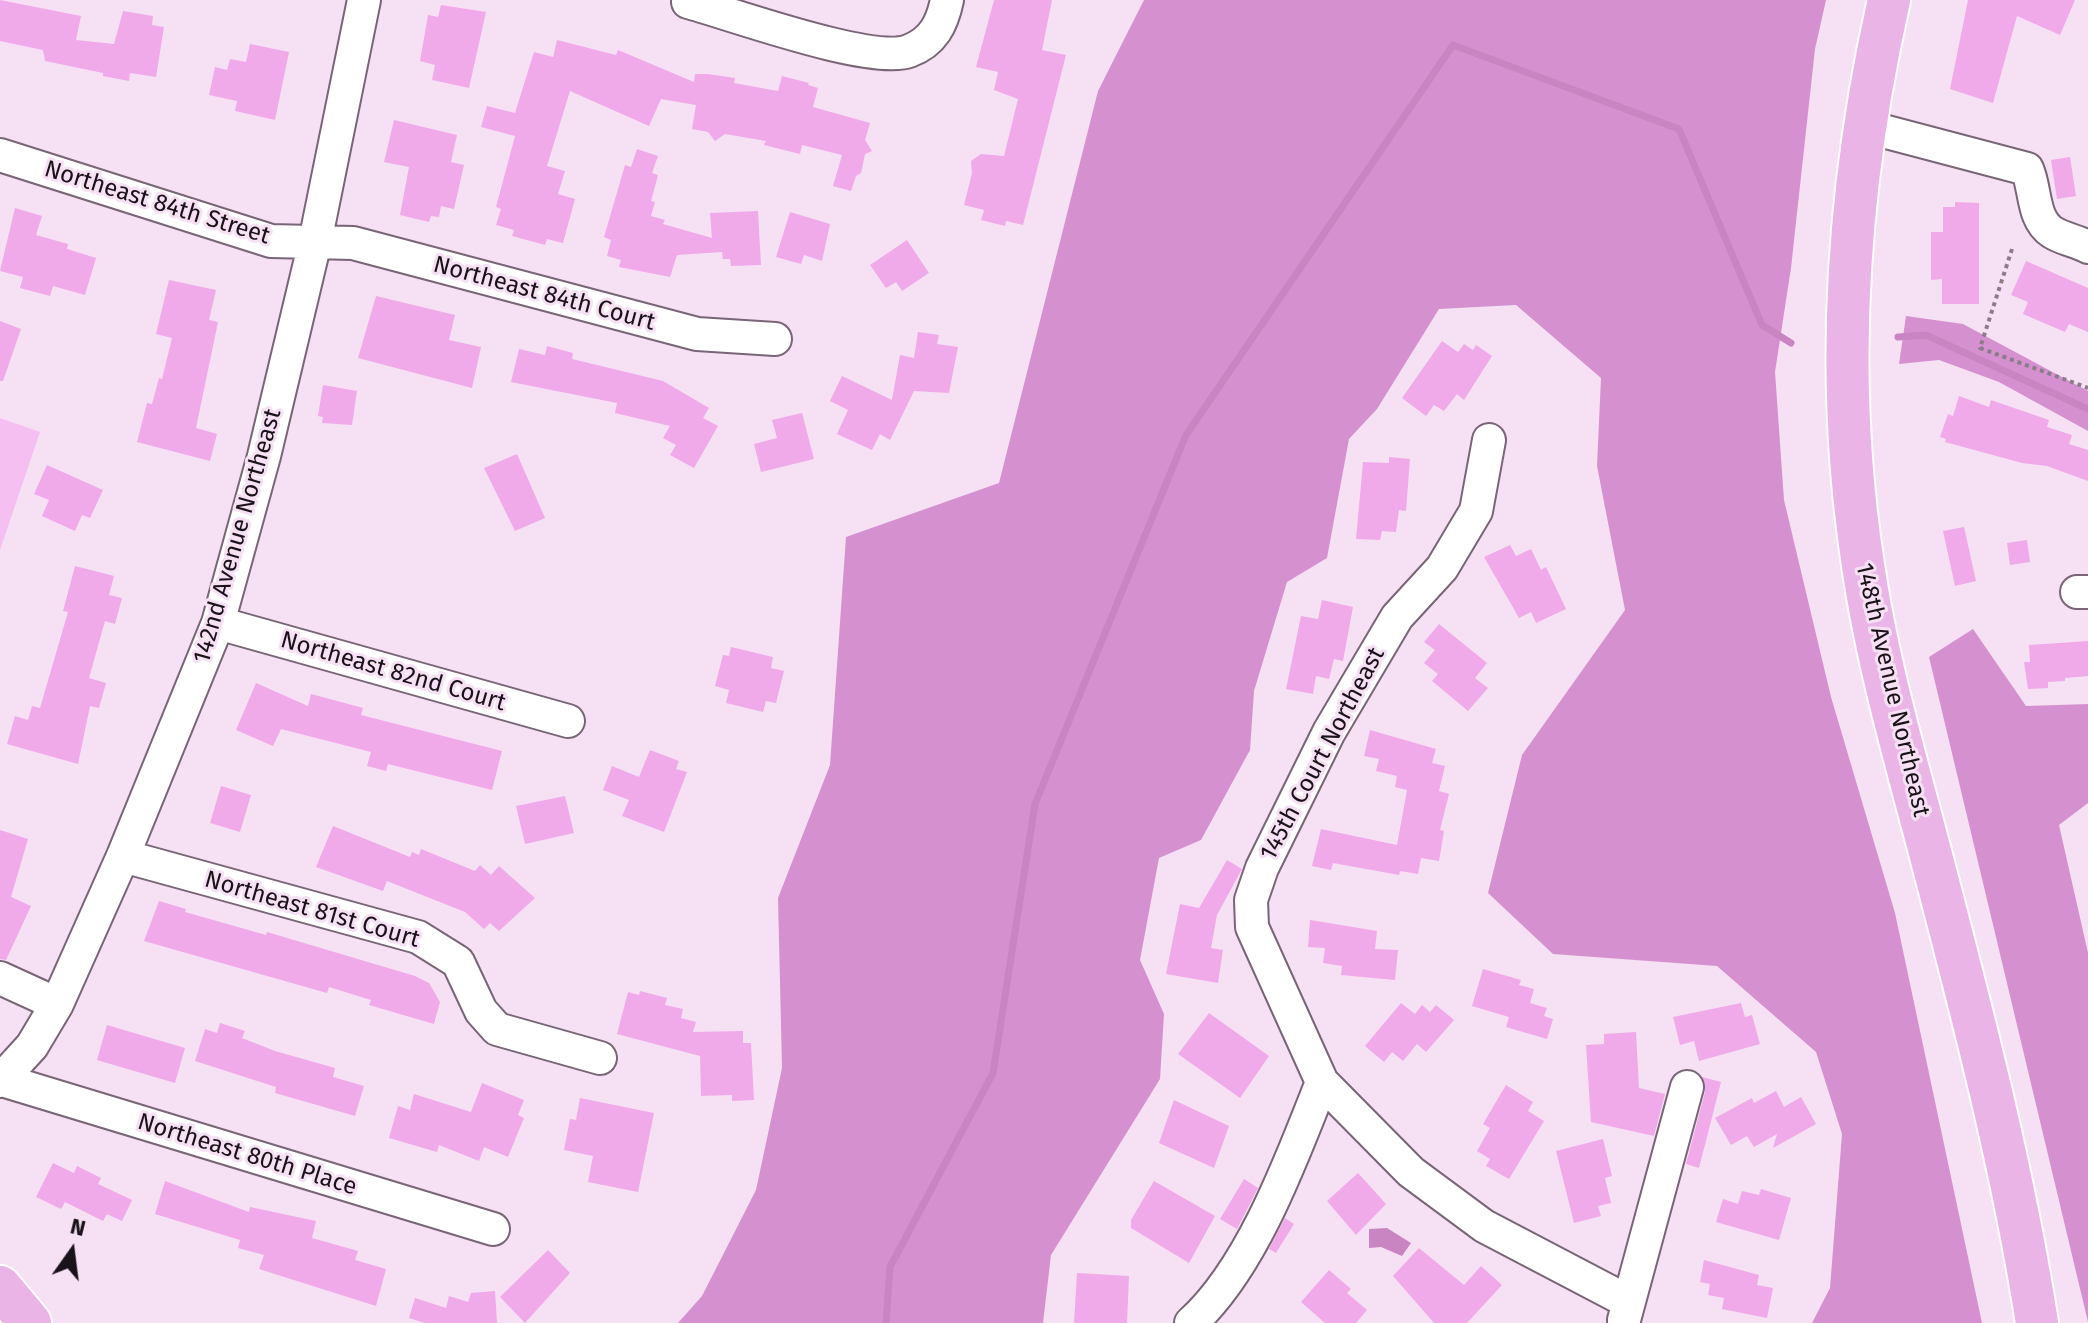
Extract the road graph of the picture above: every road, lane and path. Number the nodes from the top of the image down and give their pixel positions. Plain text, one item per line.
1 (364, 0) edge
2 (947, 0) edge
3 (1889, 0) edge
4 (688, 2) edge
5 (1864, 126) junction
6 (0, 155) edge
7 (315, 242) junction
8 (2088, 247) edge
9 (2012, 249) dead end
10 (775, 339) dead end
11 (2088, 388) edge
12 (1489, 440) dead end
13 (218, 623) junction
14 (568, 721) dead end
15 (123, 856) junction
16 (0, 978) edge
17 (57, 1004) junction
18 (600, 1058) dead end
19 (1, 1081) edge
20 (1322, 1082) junction
21 (1687, 1087) dead end
22 (493, 1229) dead end
23 (0, 1287) edge
24 (1626, 1313) edge
25 (30, 1323) edge
26 (1191, 1323) edge
27 (2037, 1323) edge

1 - 7 street, 142nd Avenue Northeast
2 - 4 street
3 - 5 main road, 148th Avenue Northeast
5 - 8 street
5 - 27 main road, 148th Avenue Northeast
6 - 7 street, Northeast 84th Street
7 - 10 street, Northeast 84th Court
7 - 13 street, 142nd Avenue Northeast
9 - 11 path
12 - 20 street, 145th Court Northeast
13 - 14 street, Northeast 82nd Court
13 - 15 street, 142nd Avenue Northeast
15 - 17 street, 142nd Avenue Northeast
15 - 18 street, Northeast 81st Court
16 - 17 street
17 - 19 street, 142nd Avenue Northeast
19 - 22 street, Northeast 80th Place
20 - 24 street
20 - 26 street
21 - 24 street
23 - 25 main road

